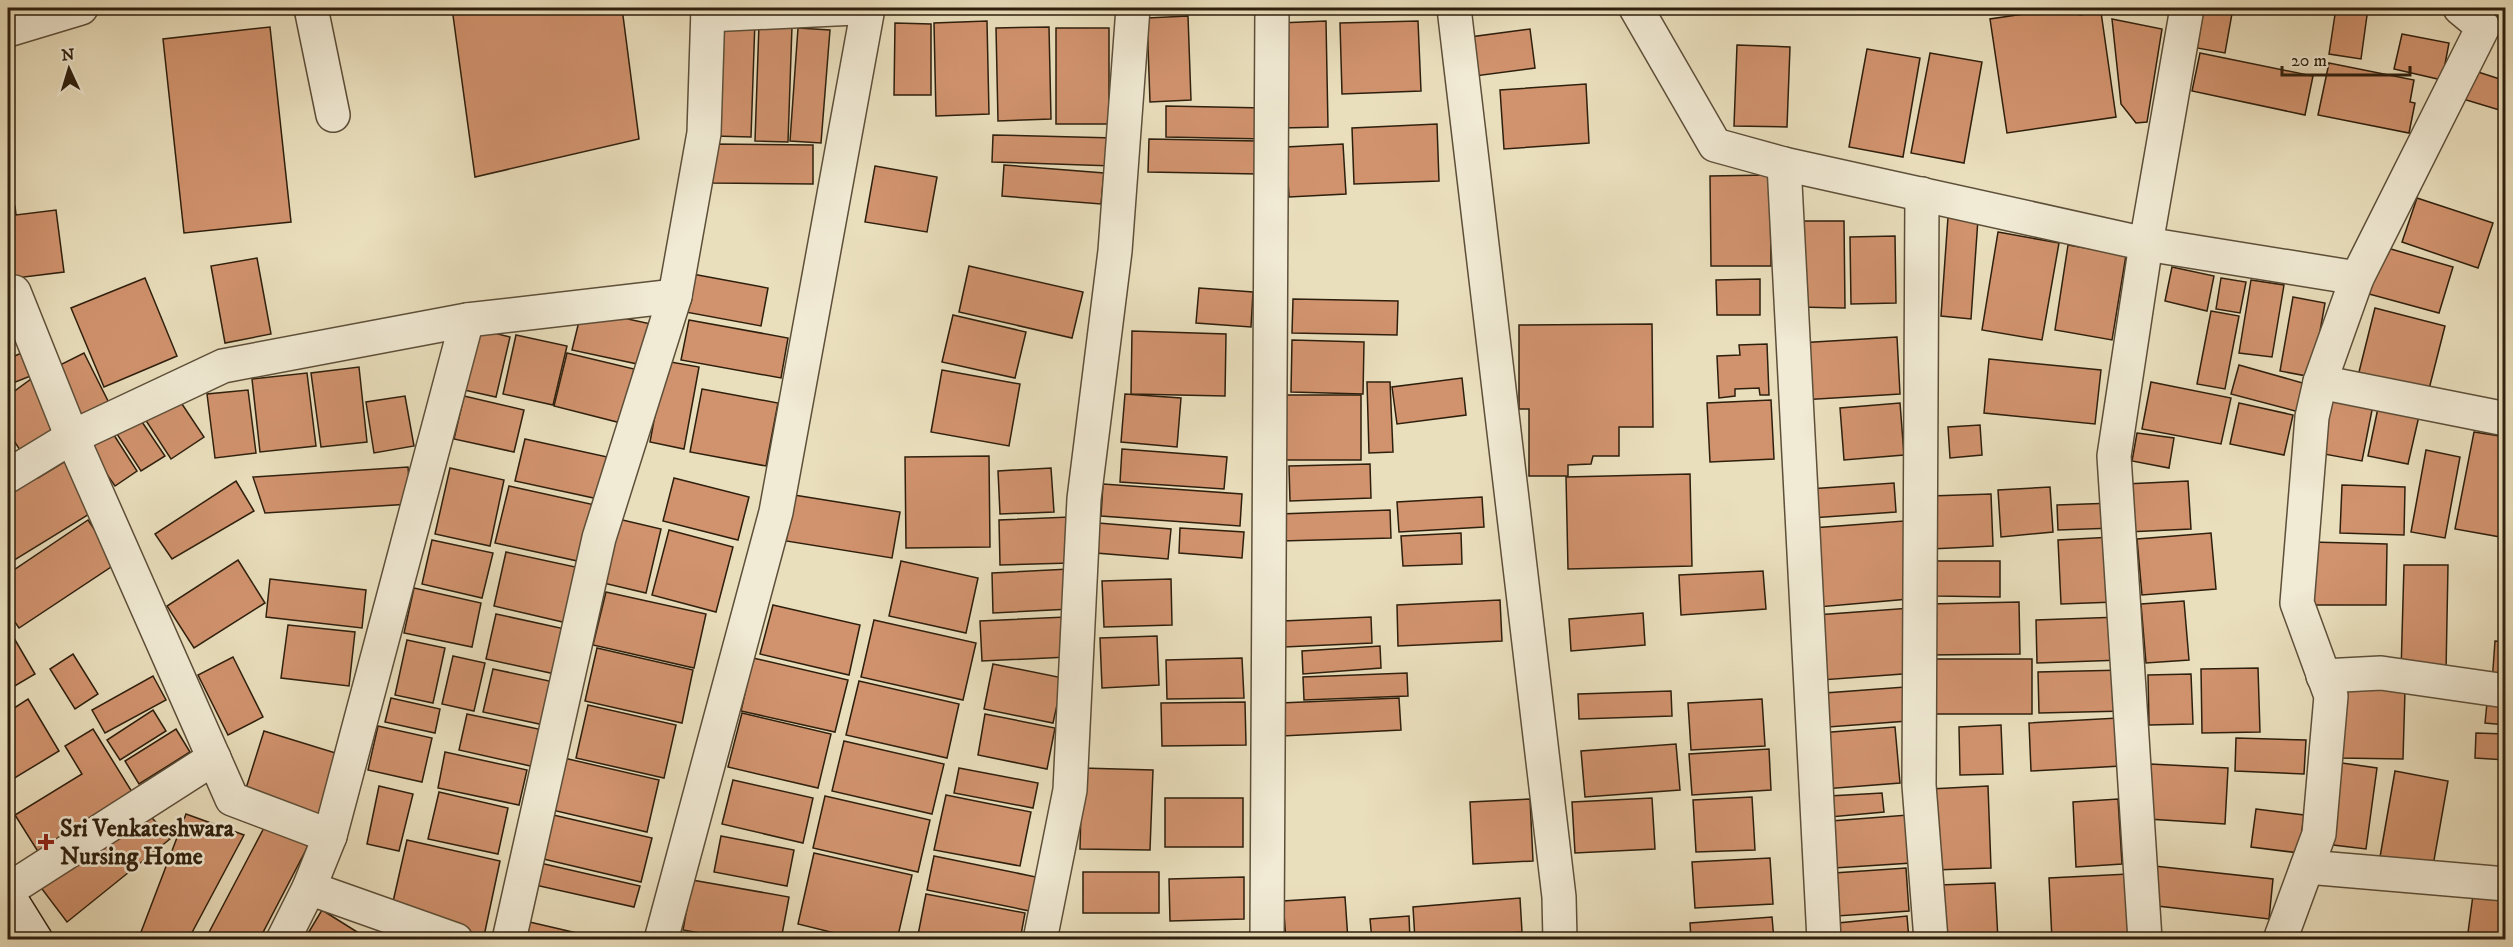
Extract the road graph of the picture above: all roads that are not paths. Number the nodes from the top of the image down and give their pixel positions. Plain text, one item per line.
1 (81, 8) edge
2 (311, 8) edge
3 (856, 8) edge
4 (868, 8) edge
5 (1133, 8) edge
6 (1272, 8) edge
7 (1455, 8) edge
8 (1636, 8) edge
9 (2187, 8) edge
10 (2460, 8) edge
11 (708, 11) edge
12 (8, 30) edge
13 (333, 115) dead end
14 (1784, 164) junction
15 (1922, 194) junction
16 (2146, 244) junction
17 (2357, 278) junction
18 (14, 292) dead end
19 (675, 296) junction
20 (467, 320) junction
21 (2320, 382) junction
22 (2505, 419) edge
23 (72, 437) junction
24 (8, 476) edge
25 (2323, 676) junction
26 (2505, 691) edge
27 (214, 758) junction
28 (330, 836) junction
29 (2307, 867) junction
30 (2505, 884) edge
31 (309, 888) junction
32 (8, 890) edge
33 (8, 895) edge
34 (36, 939) edge
35 (283, 939) edge
36 (456, 939) edge
37 (509, 939) edge
38 (661, 939) edge
39 (1041, 939) edge
40 (1267, 939) edge
41 (1560, 939) edge
42 (1824, 939) edge
43 (1930, 939) edge
44 (2145, 939) edge
45 (2280, 939) edge

1 - 12 street
2 - 13 street
3 - 11 street
4 - 38 street
5 - 39 street
6 - 40 street
7 - 41 street
8 - 14 street
9 - 16 street
10 - 17 street
11 - 19 street
14 - 15 street
14 - 42 street
15 - 16 street
15 - 43 street
16 - 17 street
16 - 44 street
17 - 21 street
18 - 23 street
19 - 20 street
19 - 37 street
20 - 23 street
20 - 28 street
21 - 22 street
21 - 25 street
23 - 24 street
23 - 27 street
25 - 26 street
25 - 29 street
27 - 28 street
27 - 32 street
28 - 31 street
29 - 30 street
29 - 45 street
31 - 35 street
31 - 36 street
33 - 34 street

